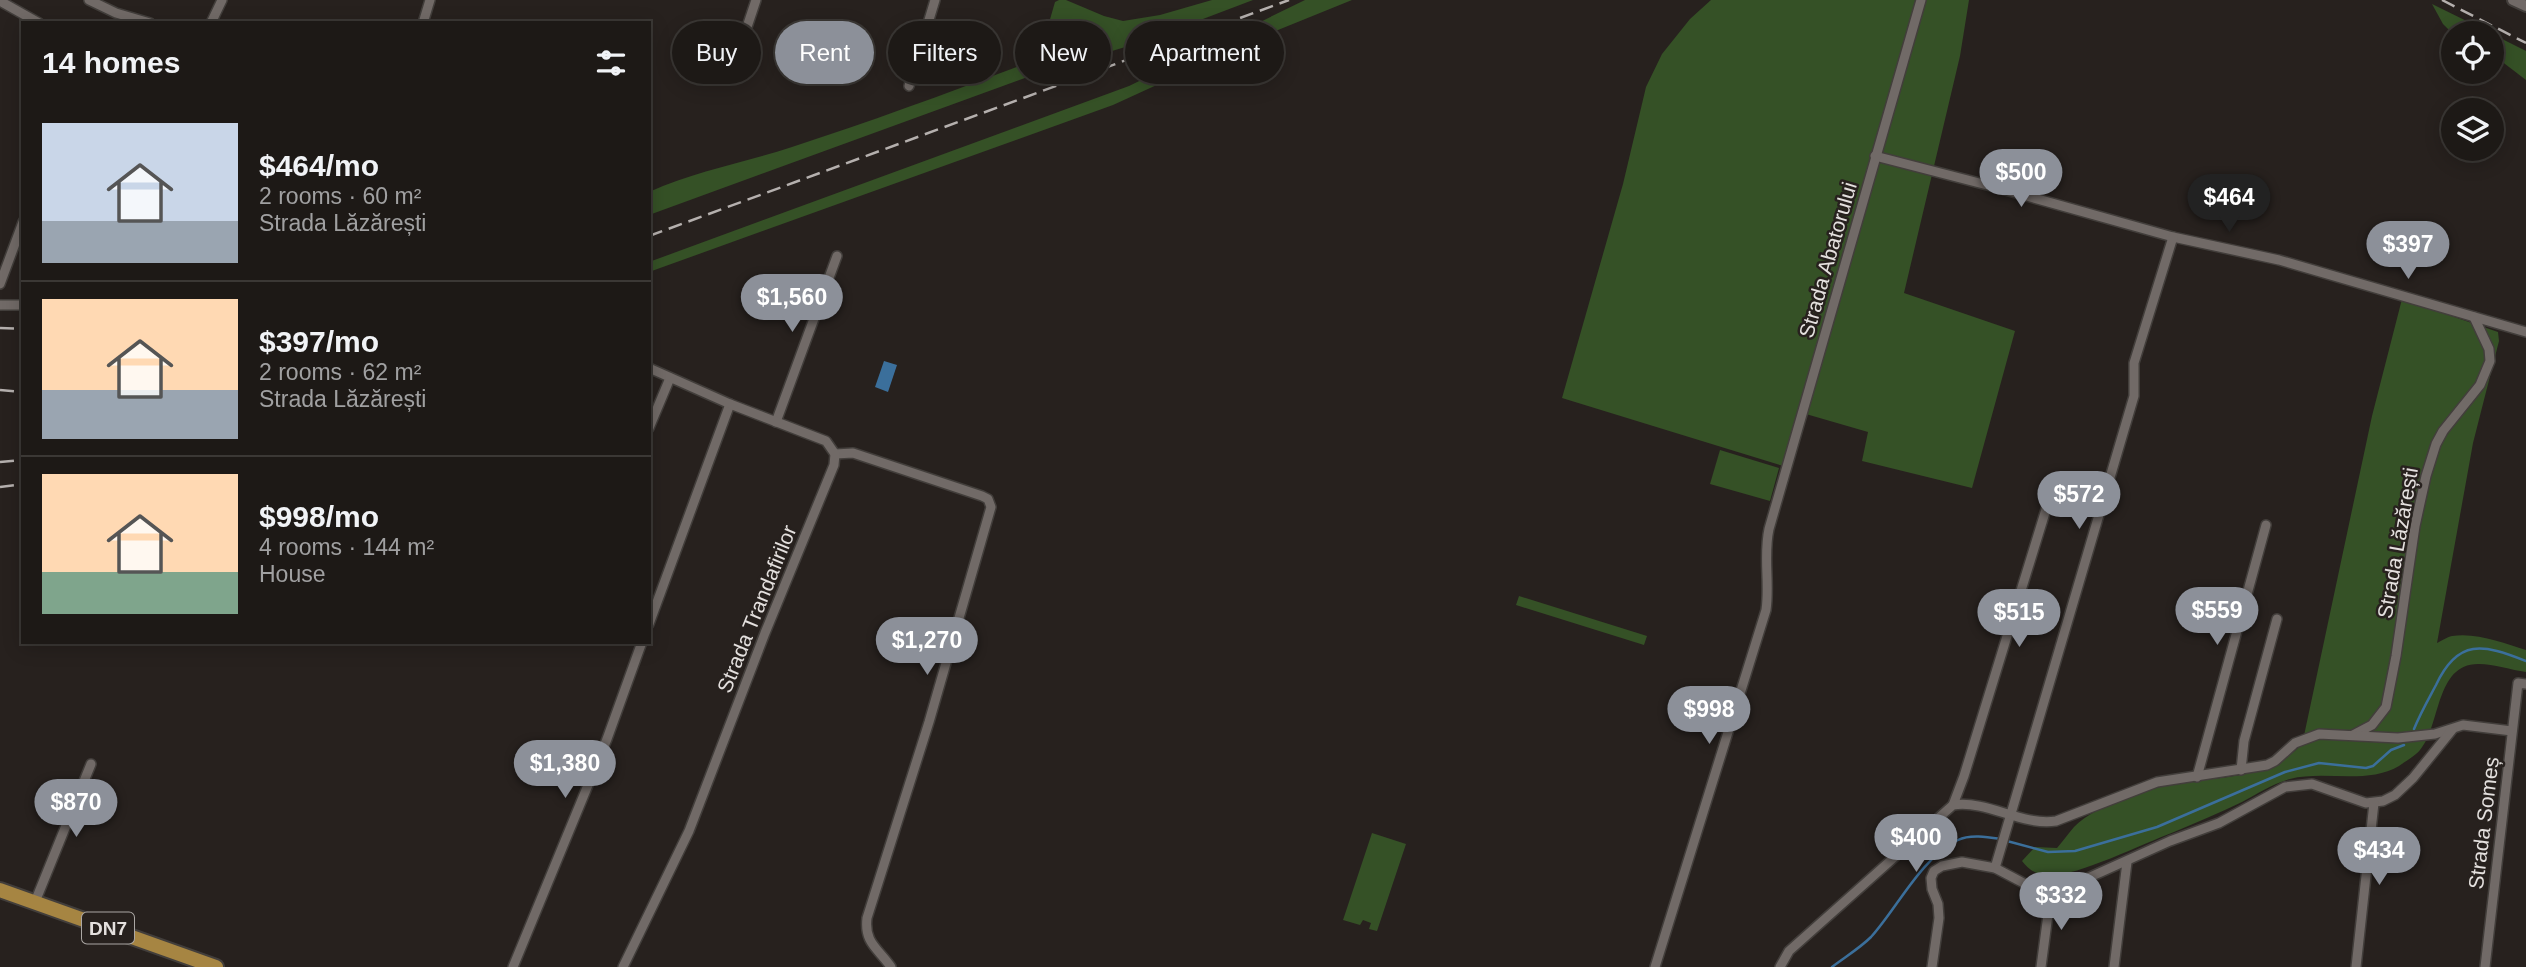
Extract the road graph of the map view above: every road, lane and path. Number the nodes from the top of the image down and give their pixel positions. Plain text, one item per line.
1 (89, 0) edge
2 (222, 0) edge
3 (430, 0) edge
4 (756, 0) edge
5 (935, 0) edge
6 (1921, 0) edge
7 (2513, 0) edge
8 (0, 1) edge
9 (2526, 6) edge
10 (116, 13) junction
11 (35, 21) edge
12 (112, 21) edge
13 (143, 21) edge
14 (212, 21) edge
15 (424, 21) edge
16 (749, 21) edge
17 (909, 86) dead end
18 (1875, 156) junction
19 (21, 227) edge
20 (2173, 237) junction
21 (837, 256) dead end
22 (0, 284) edge
23 (0, 305) edge
24 (21, 305) edge
25 (2474, 317) junction
26 (2526, 332) edge
27 (651, 369) edge
28 (670, 377) junction
29 (730, 404) junction
30 (776, 422) junction
31 (651, 423) edge
32 (835, 454) junction
33 (2056, 481) dead end
34 (2266, 525) dead end
35 (651, 619) edge
36 (2277, 619) dead end
37 (641, 644) edge
38 (2522, 683) edge
39 (2454, 728) junction
40 (2512, 731) junction
41 (2352, 736) junction
42 (91, 764) dead end
43 (2241, 769) junction
44 (2197, 777) junction
45 (2374, 803) junction
46 (1952, 806) junction
47 (2009, 815) junction
48 (2127, 862) junction
49 (1995, 868) junction
50 (0, 890) edge
51 (2051, 892) junction
52 (35, 902) junction
53 (216, 967) edge
54 (513, 967) edge
55 (623, 967) edge
56 (891, 967) edge
57 (1655, 967) edge
58 (1780, 967) edge
59 (1932, 967) edge
60 (2041, 967) edge
61 (2114, 967) edge
62 (2356, 967) edge
63 (2485, 967) edge

1 - 10 street
2 - 14 street
3 - 15 street
4 - 16 street
5 - 17 street
6 - 18 street, Strada Abatorului
7 - 9 street
8 - 11 street
10 - 12 street
10 - 13 street
18 - 20 street
18 - 57 street, Strada Abatorului
19 - 22 street
20 - 25 street
20 - 47 street
21 - 30 street
23 - 24 street
25 - 26 street
25 - 41 street, Strada Lăzărești
27 - 28 street
28 - 29 street
28 - 31 street
29 - 30 street
29 - 35 street
30 - 32 street
32 - 55 street, Strada Trandafirilor
32 - 56 street
33 - 46 street
34 - 44 street
36 - 43 street
37 - 54 street
38 - 40 street, Strada Someș
39 - 40 street
39 - 41 street
39 - 45 street
40 - 63 street, Strada Someș
41 - 43 street
42 - 52 street
43 - 44 street
44 - 47 street
45 - 48 street
45 - 62 street
46 - 47 street
46 - 58 street
47 - 49 street
48 - 51 street
48 - 61 street
49 - 51 street
49 - 59 street
50 - 52 highway, DN7
51 - 60 street
52 - 53 highway, DN7

